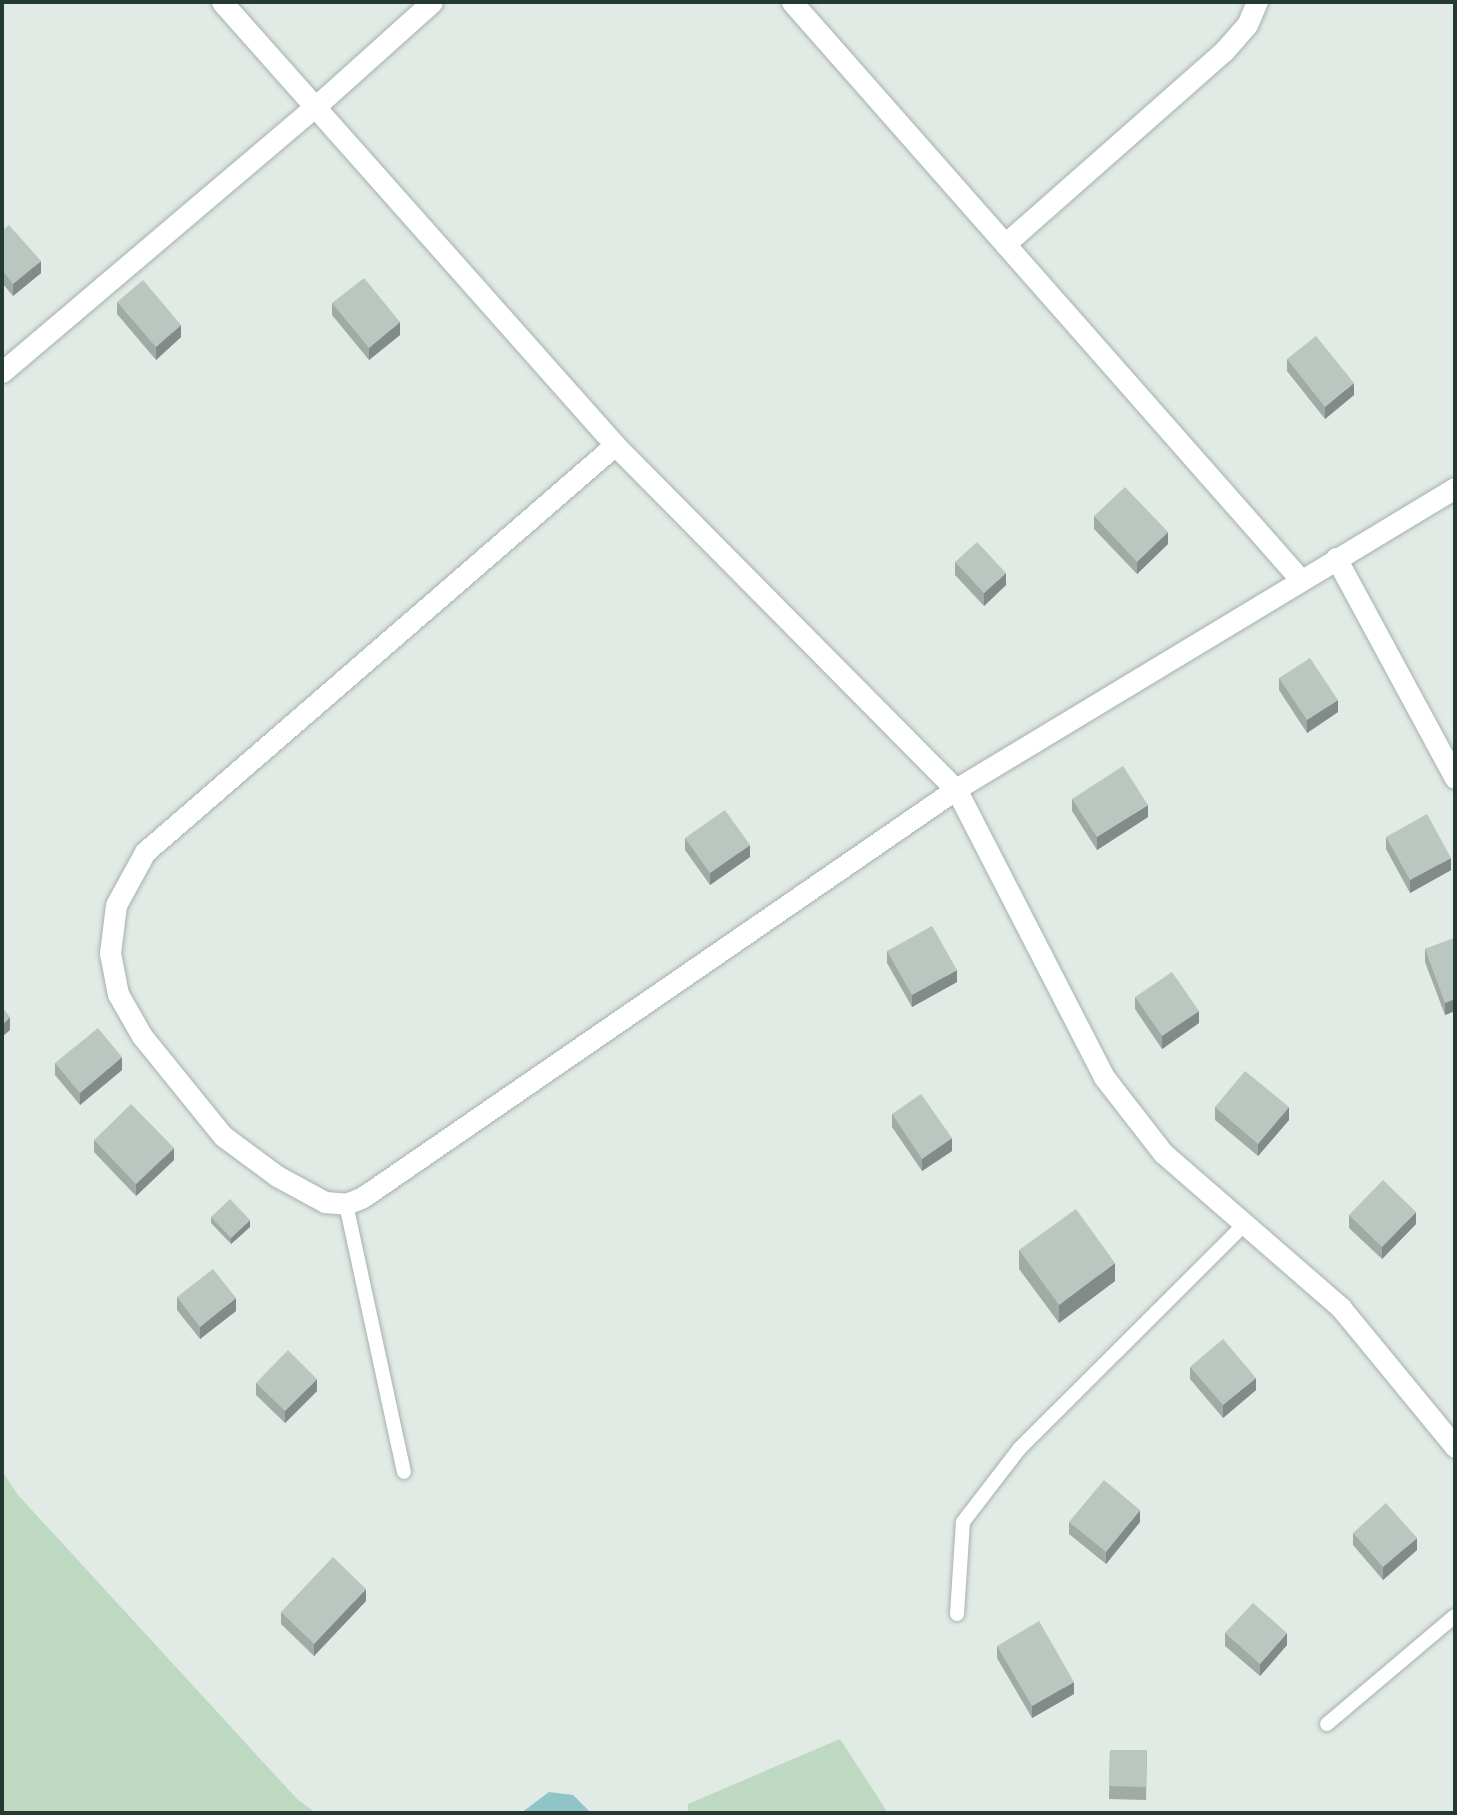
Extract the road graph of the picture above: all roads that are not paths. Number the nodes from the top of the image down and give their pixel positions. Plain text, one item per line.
1 (222, 2) edge
2 (432, 2) edge
3 (792, 2) edge
4 (1257, 2) edge
5 (315, 107) junction
6 (1005, 244) junction
7 (2, 372) edge
8 (615, 445) junction
9 (1455, 488) edge
10 (1336, 558) junction
11 (1300, 579) junction
12 (1455, 778) edge
13 (956, 789) junction
14 (346, 1204) junction
15 (1245, 1224) junction
16 (1455, 1447) edge
17 (404, 1472) dead end
18 (957, 1614) dead end
19 (1455, 1616) edge
20 (1327, 1724) dead end

1 - 5 street
2 - 5 street
3 - 6 street
4 - 6 street
5 - 7 street
5 - 8 street
6 - 11 street
8 - 13 street
8 - 14 street
9 - 10 street
10 - 11 street
10 - 12 street
11 - 13 street
13 - 14 street
13 - 15 street
14 - 17 lane
15 - 16 street
15 - 18 lane
19 - 20 lane

